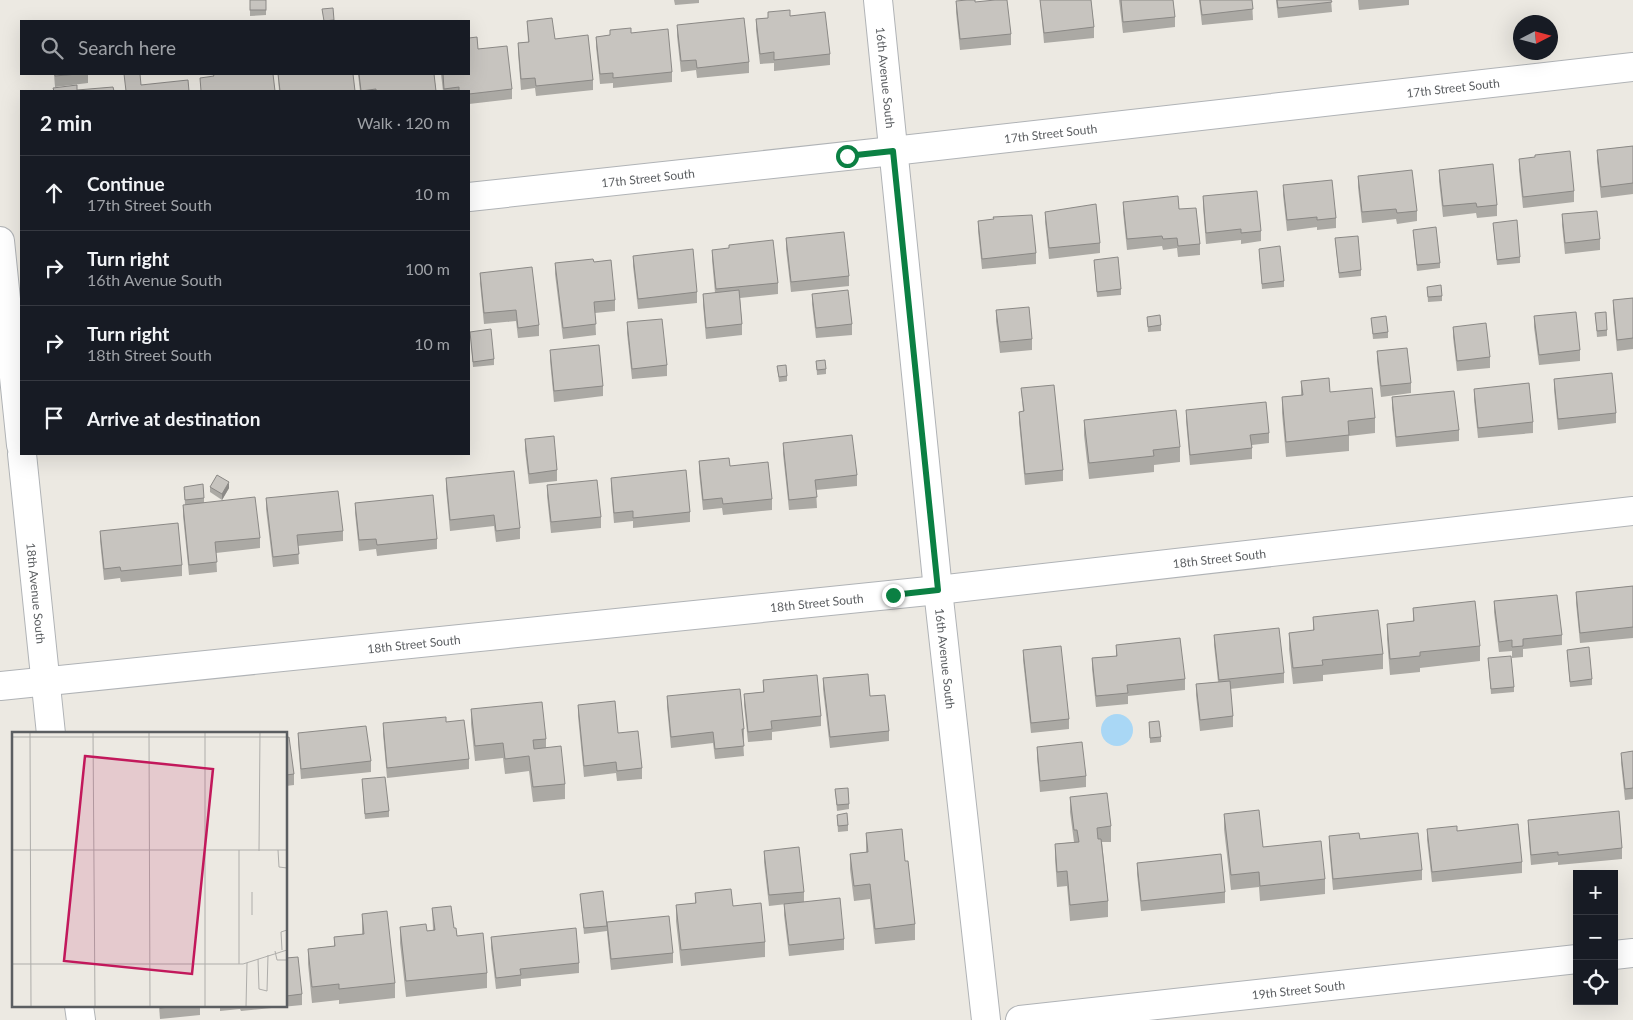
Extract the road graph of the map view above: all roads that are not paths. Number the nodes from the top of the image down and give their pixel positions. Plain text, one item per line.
1 (878, 0) edge
2 (1633, 67) edge
3 (893, 151) junction
4 (470, 197) edge
5 (0, 241) edge
6 (20, 245) edge
7 (0, 247) edge
8 (20, 436) edge
9 (22, 455) edge
10 (1633, 511) edge
11 (938, 590) junction
12 (46, 681) junction
13 (0, 686) edge
14 (51, 732) edge
15 (1633, 953) edge
16 (1618, 955) edge
17 (1573, 959) edge
18 (986, 1020) edge
19 (1020, 1020) edge

1 - 3 street, 16th Avenue South
2 - 3 street, 17th Street South
3 - 4 street, 17th Street South
3 - 11 street, 16th Avenue South
5 - 7 street
6 - 7 street
7 - 8 street
9 - 12 street, 18th Avenue South
10 - 11 street, 18th Street South
11 - 12 street, 18th Street South
11 - 18 street, 16th Avenue South
12 - 13 street, 18th Street South
12 - 14 street, 18th Avenue South
15 - 16 street
17 - 19 street, 19th Street South

